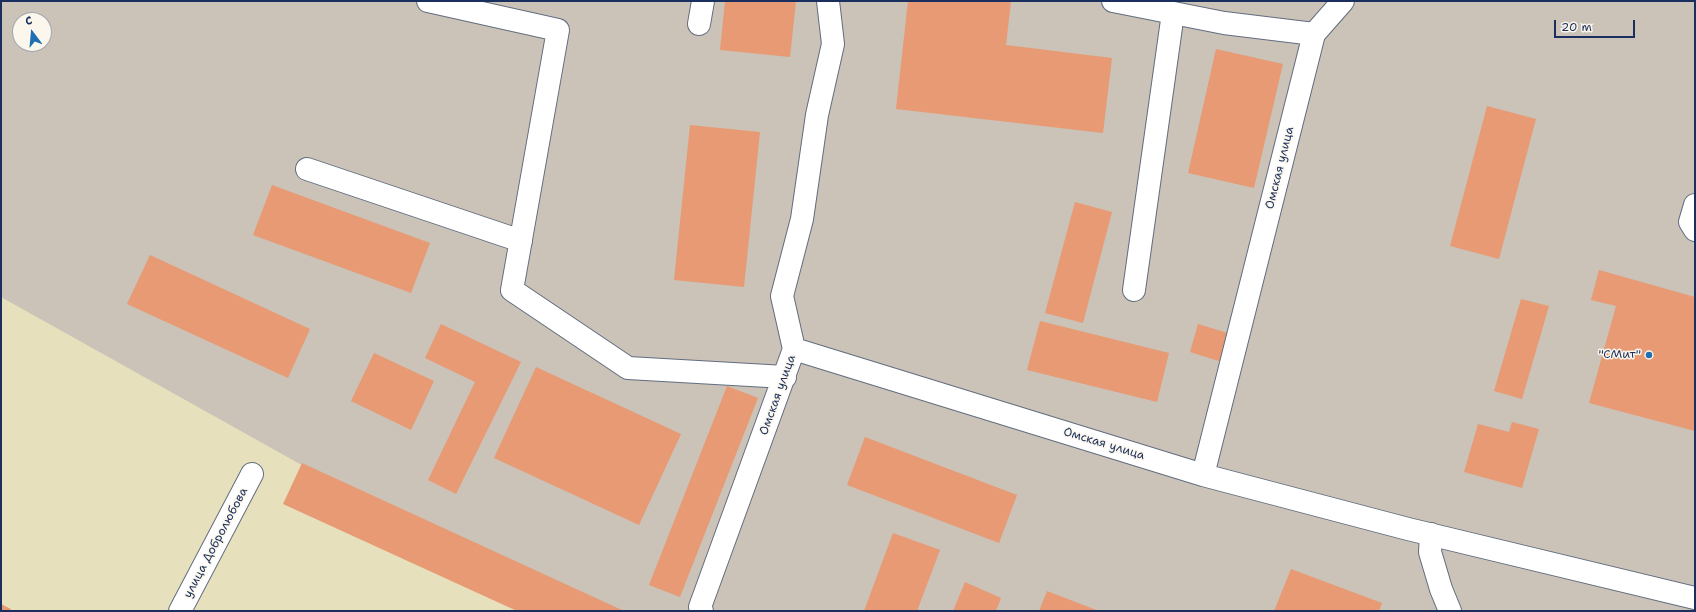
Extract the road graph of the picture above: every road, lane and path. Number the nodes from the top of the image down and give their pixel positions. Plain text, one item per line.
1 (428, 1) edge
2 (703, 1) edge
3 (828, 1) edge
4 (1113, 1) edge
5 (1343, 1) edge
6 (1173, 13) junction
7 (699, 24) dead end
8 (1314, 34) junction
9 (307, 169) dead end
10 (1695, 205) edge
11 (1695, 230) edge
12 (521, 241) junction
13 (1134, 290) dead end
14 (794, 349) junction
15 (784, 377) junction
16 (252, 474) dead end
17 (1203, 475) junction
18 (1431, 534) junction
19 (1695, 598) edge
20 (180, 611) edge
21 (702, 611) edge
22 (1450, 611) edge

1 - 12 street
2 - 7 street
3 - 14 street
4 - 6 street
5 - 8 street, Омская улица
6 - 8 street
6 - 13 street
8 - 17 street, Омская улица
9 - 12 street
10 - 11 street
12 - 15 street
14 - 15 street, Омская улица
14 - 17 street, Омская улица
15 - 21 street, Омская улица
16 - 20 street, улица Добролюбова
17 - 18 street
18 - 19 street
18 - 22 street

